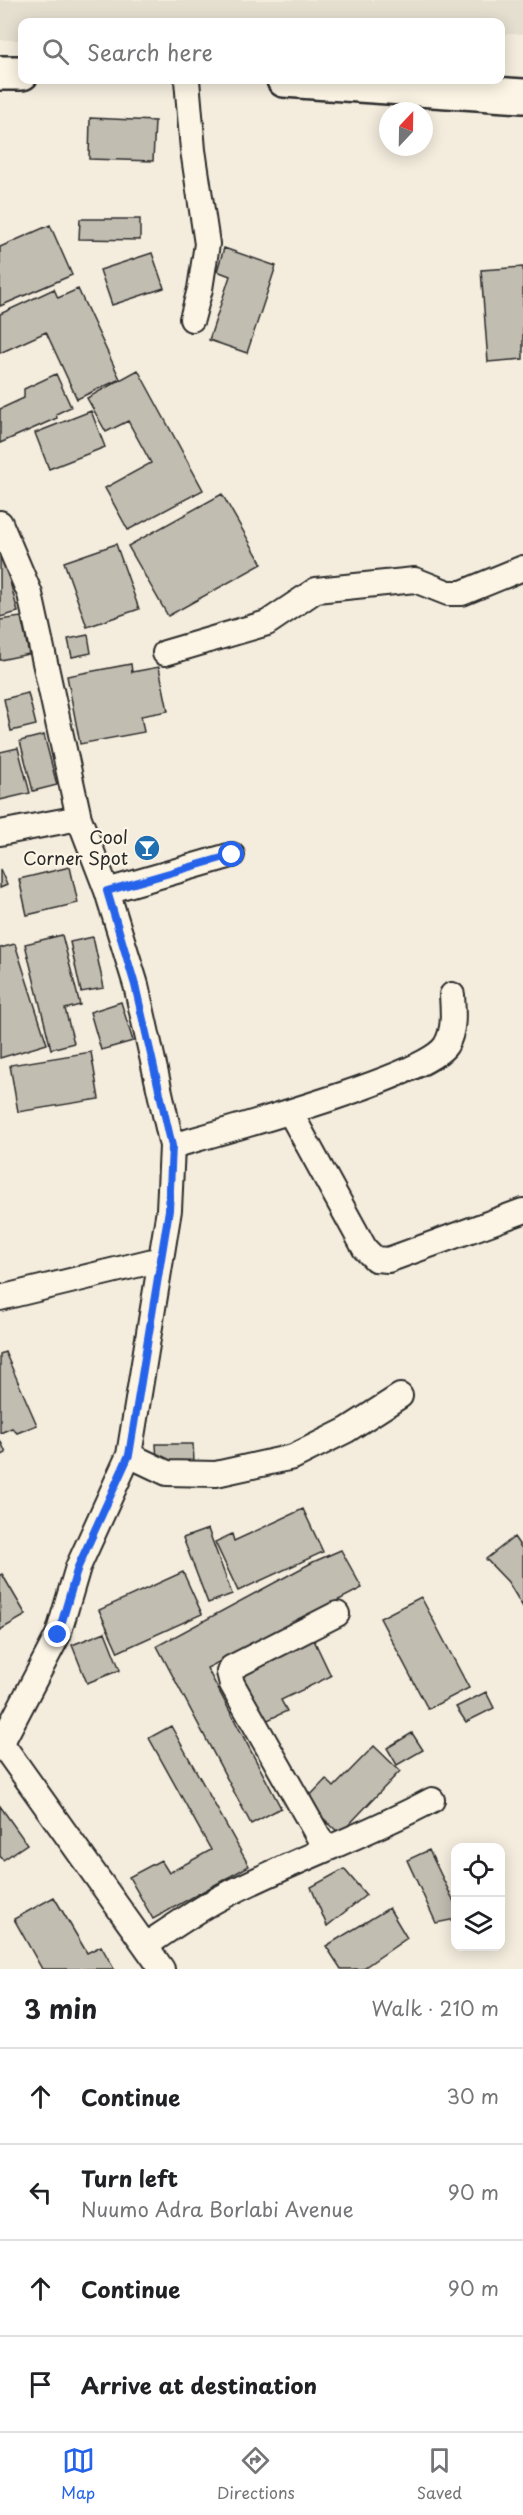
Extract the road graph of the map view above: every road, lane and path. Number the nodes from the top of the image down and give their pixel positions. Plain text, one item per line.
1 (0, 73) edge
2 (18, 73) edge
3 (187, 84) edge
4 (344, 84) edge
5 (523, 96) edge
6 (192, 319) dead end
7 (0, 523) edge
8 (523, 568) edge
9 (165, 653) dead end
10 (80, 818) junction
11 (0, 833) edge
12 (232, 855) dead end
13 (107, 891) junction
14 (452, 995) dead end
15 (290, 1112) junction
16 (172, 1146) junction
17 (523, 1212) edge
18 (161, 1259) junction
19 (0, 1298) edge
20 (400, 1396) dead end
21 (129, 1455) junction
22 (338, 1614) dead end
23 (1, 1745) edge
24 (432, 1800) dead end
25 (325, 1848) junction
26 (146, 1945) junction
27 (162, 1969) edge

1 - 2 street
3 - 6 street
4 - 5 street
7 - 10 street
8 - 9 street
10 - 11 street
10 - 13 street
12 - 13 street
13 - 16 street
14 - 15 street
15 - 16 street
15 - 17 street
16 - 18 street
18 - 19 street
18 - 21 street
20 - 21 street
21 - 23 street
22 - 25 street
23 - 26 street
24 - 25 street
25 - 26 street
26 - 27 street

